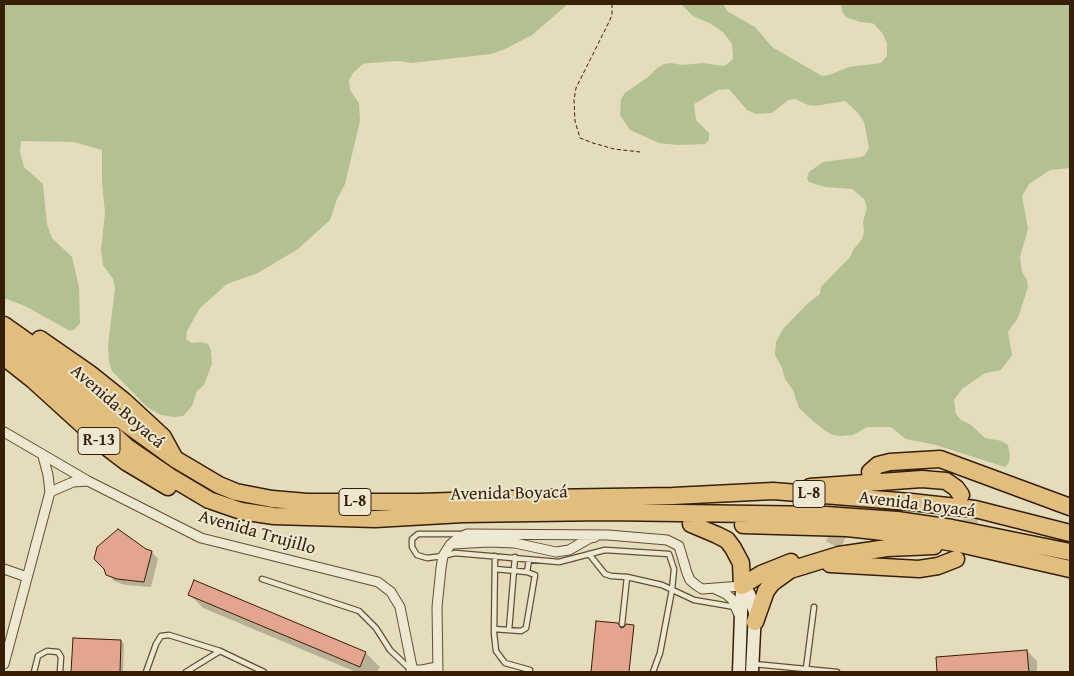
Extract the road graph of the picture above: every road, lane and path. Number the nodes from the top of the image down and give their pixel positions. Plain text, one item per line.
1 (612, 4) edge
2 (640, 152) dead end
3 (4, 318) edge
4 (4, 325) edge
5 (4, 341) edge
6 (4, 357) edge
7 (98, 412) junction
8 (4, 432) edge
9 (43, 456) junction
10 (175, 459) junction
11 (870, 472) tunnel mouth
12 (88, 481) junction
13 (50, 492) junction
14 (774, 492) junction
15 (961, 495) tunnel mouth
16 (209, 500) junction
17 (1070, 508) edge
18 (514, 512) junction
19 (1036, 523) junction
20 (691, 524) junction
21 (1070, 528) edge
22 (1070, 533) edge
23 (467, 534) junction
24 (608, 534) junction
25 (1014, 540) junction
26 (450, 545) junction
27 (834, 545) tunnel mouth
28 (958, 552) junction
29 (1070, 552) edge
30 (589, 554) junction
31 (443, 556) junction
32 (495, 556) junction
33 (514, 557) junction
34 (528, 560) junction
35 (1070, 562) edge
36 (4, 569) edge
37 (494, 569) junction
38 (1070, 569) edge
39 (514, 571) junction
40 (527, 572) junction
41 (27, 577) junction
42 (627, 578) junction
43 (262, 580) dead end
44 (742, 586) junction
45 (715, 589) junction
46 (672, 590) junction
47 (814, 607) dead end
48 (737, 608) junction
49 (749, 622) junction
50 (622, 624) dead end
51 (494, 629) junction
52 (510, 630) junction
53 (220, 651) junction
54 (4, 664) edge
55 (752, 668) edge
56 (438, 669) edge
57 (806, 669) junction
58 (530, 670) dead end
59 (412, 671) edge
60 (34, 672) edge
61 (60, 672) edge
62 (146, 672) edge
63 (186, 672) edge
64 (264, 672) edge
65 (653, 672) edge
66 (739, 672) edge
67 (837, 672) edge

1 - 2 path
3 - 10 highway, R-13
4 - 7 highway, Avenida Boyacá / L-8
5 - 7 highway, Avenida Boyacá / L-8
6 - 16 highway, R-13
7 - 10 highway, Avenida Boyacá / L-8
7 - 16 highway, Avenida Boyacá / L-8
8 - 9 street, Avenida Trujillo
9 - 12 street, Avenida Trujillo
9 - 13 street
10 - 14 highway, Avenida Boyacá / L-8
11 - 17 highway
12 - 13 street
12 - 59 street, Avenida Trujillo
13 - 41 street
14 - 15 highway
14 - 19 highway, Avenida Boyacá / L-8
16 - 18 highway, Avenida Boyacá / L-8
18 - 20 highway
18 - 25 highway, Avenida Boyacá / L-8
19 - 21 highway
19 - 22 highway, Avenida Boyacá / L-8
20 - 28 highway
20 - 44 highway
23 - 24 street
23 - 26 street
23 - 31 lane
24 - 26 street
24 - 45 street
25 - 29 highway, Avenida Boyacá / L-8
25 - 35 highway
26 - 31 street
27 - 44 highway
28 - 38 highway
28 - 49 highway
30 - 34 lane
30 - 42 lane
30 - 46 lane
31 - 32 lane
31 - 56 street
32 - 33 lane
32 - 37 lane
33 - 34 lane
33 - 39 lane
34 - 40 lane
36 - 41 street
37 - 39 lane
37 - 51 lane
39 - 40 lane
39 - 52 lane
40 - 52 lane
41 - 54 street
42 - 46 lane
42 - 50 lane
43 - 59 lane
44 - 45 street
44 - 49 street
45 - 48 street
46 - 48 lane
46 - 65 lane
47 - 57 lane
48 - 49 street
49 - 55 street
49 - 66 street
51 - 52 lane
51 - 58 lane
53 - 62 lane
53 - 63 lane
53 - 64 lane
55 - 57 lane
56 - 59 street
57 - 67 lane
60 - 61 lane

